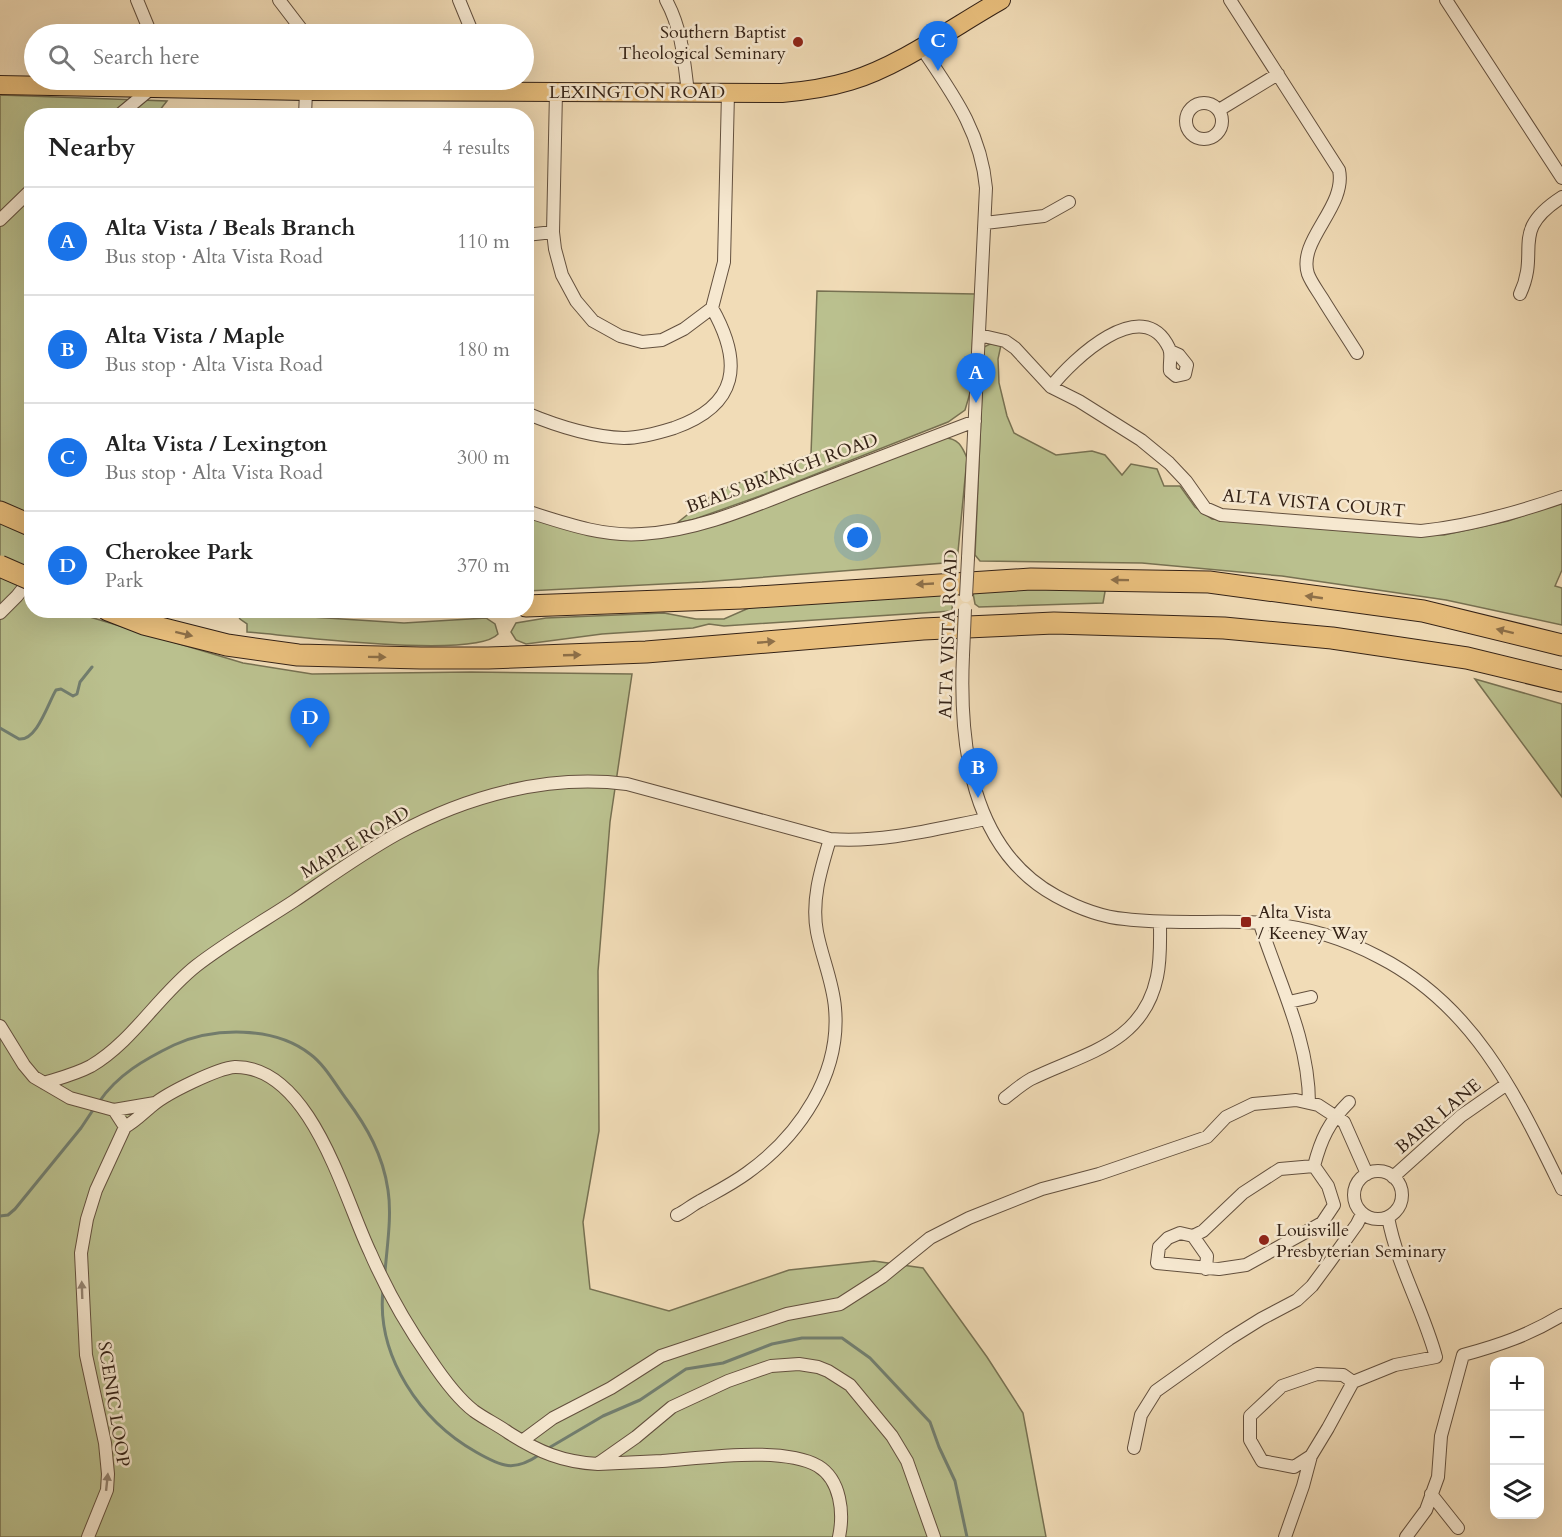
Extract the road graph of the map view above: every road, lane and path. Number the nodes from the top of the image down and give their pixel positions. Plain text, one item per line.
1 (137, 0) edge
2 (279, 0) edge
3 (459, 0) edge
4 (666, 0) edge
5 (1001, 0) edge
6 (1230, 0) edge
7 (1446, 0) edge
8 (147, 24) edge
9 (297, 24) edge
10 (469, 24) edge
11 (921, 46) junction
12 (1278, 74) junction
13 (0, 85) edge
14 (24, 85) edge
15 (150, 90) edge
16 (285, 90) edge
17 (312, 90) edge
18 (531, 90) edge
19 (306, 91) junction
20 (556, 92) junction
21 (688, 93) junction
22 (728, 93) junction
23 (128, 108) edge
24 (305, 108) edge
25 (1219, 110) dead end
26 (1562, 178) edge
27 (24, 197) edge
28 (1562, 197) edge
29 (1069, 202) dead end
30 (0, 220) edge
31 (985, 223) junction
32 (553, 232) junction
33 (534, 234) edge
34 (1520, 294) dead end
35 (712, 308) junction
36 (978, 336) junction
37 (1170, 351) dead end
38 (1357, 352) dead end
39 (1051, 387) junction
40 (534, 416) edge
41 (975, 421) junction
42 (1562, 497) edge
43 (0, 512) edge
44 (534, 513) edge
45 (24, 522) edge
46 (0, 566) edge
47 (24, 575) edge
48 (24, 588) edge
49 (534, 606) edge
50 (0, 613) edge
51 (129, 618) edge
52 (1562, 645) edge
53 (1562, 681) edge
54 (986, 819) junction
55 (830, 839) junction
56 (1160, 922) junction
57 (1260, 924) junction
58 (1311, 997) dead end
59 (1289, 1002) junction
60 (0, 1026) edge
61 (44, 1083) junction
62 (1507, 1084) junction
63 (1005, 1098) dead end
64 (1349, 1102) dead end
65 (155, 1103) junction
66 (1309, 1103) junction
67 (114, 1110) junction
68 (1335, 1116) junction
69 (125, 1127) junction
70 (1314, 1166) junction
71 (1367, 1174) junction
72 (1393, 1177) junction
73 (1562, 1189) edge
74 (1362, 1214) junction
75 (677, 1215) dead end
76 (1388, 1217) junction
77 (1193, 1236) junction
78 (1206, 1269) junction
79 (1562, 1315) edge
80 (1353, 1382) junction
81 (524, 1442) junction
82 (1134, 1448) dead end
83 (1311, 1456) junction
84 (598, 1464) junction
85 (1431, 1494) junction
86 (1458, 1528) dead end
87 (88, 1537) edge
88 (838, 1537) edge
89 (934, 1537) edge
90 (1285, 1537) edge
91 (1406, 1537) edge

1 - 8 street
2 - 9 street
3 - 10 street
4 - 21 street
5 - 11 main road, LEXINGTON ROAD
6 - 12 street
7 - 26 street
11 - 22 main road, LEXINGTON ROAD
11 - 31 street, ALTA VISTA ROAD
12 - 25 street
12 - 38 street
13 - 14 main road, LEXINGTON ROAD
15 - 23 street
16 - 19 main road, LEXINGTON ROAD
17 - 19 main road, LEXINGTON ROAD
18 - 20 main road, LEXINGTON ROAD
19 - 24 street
20 - 21 main road, LEXINGTON ROAD
20 - 32 street
21 - 22 main road, LEXINGTON ROAD
22 - 35 street
27 - 30 street
28 - 34 street
29 - 31 street
31 - 36 street, ALTA VISTA ROAD
32 - 33 street
32 - 35 street
35 - 40 street
36 - 39 street, ALTA VISTA COURT
36 - 41 street, ALTA VISTA ROAD
37 - 39 street
39 - 42 street, ALTA VISTA COURT
41 - 44 street, BEALS BRANCH ROAD
41 - 54 street, ALTA VISTA ROAD, bridge
43 - 45 highway
46 - 47 highway, bridge
48 - 50 street
52 -> 49 highway
51 -> 53 highway
54 - 55 street, MAPLE ROAD
54 - 56 street, ALTA VISTA ROAD
55 - 61 street, MAPLE ROAD
55 - 75 street
56 - 57 street, ALTA VISTA ROAD
56 - 63 street
57 - 59 street
57 - 62 street, ALTA VISTA ROAD
58 - 59 street
59 - 66 street
60 - 61 street
61 - 67 street
62 - 72 street, BARR LANE
62 - 73 street, ALTA VISTA ROAD
64 - 68 street
65 - 67 street
65 - 69 street
65 - 81 street
66 - 68 street
66 - 81 street
67 - 69 street
68 - 70 street
68 - 71 street
87 -> 69 street, SCENIC LOOP
70 - 77 street
70 - 78 street
71 - 72 street
71 - 74 street
72 - 76 street
74 - 76 street
74 - 82 street
76 - 80 street
77 - 78 street
77 - 78 street
79 - 85 street
80 - 83 street
80 - 83 street
81 - 84 street
83 - 90 street
84 - 88 street
84 - 89 street
85 - 86 street
85 - 91 street

